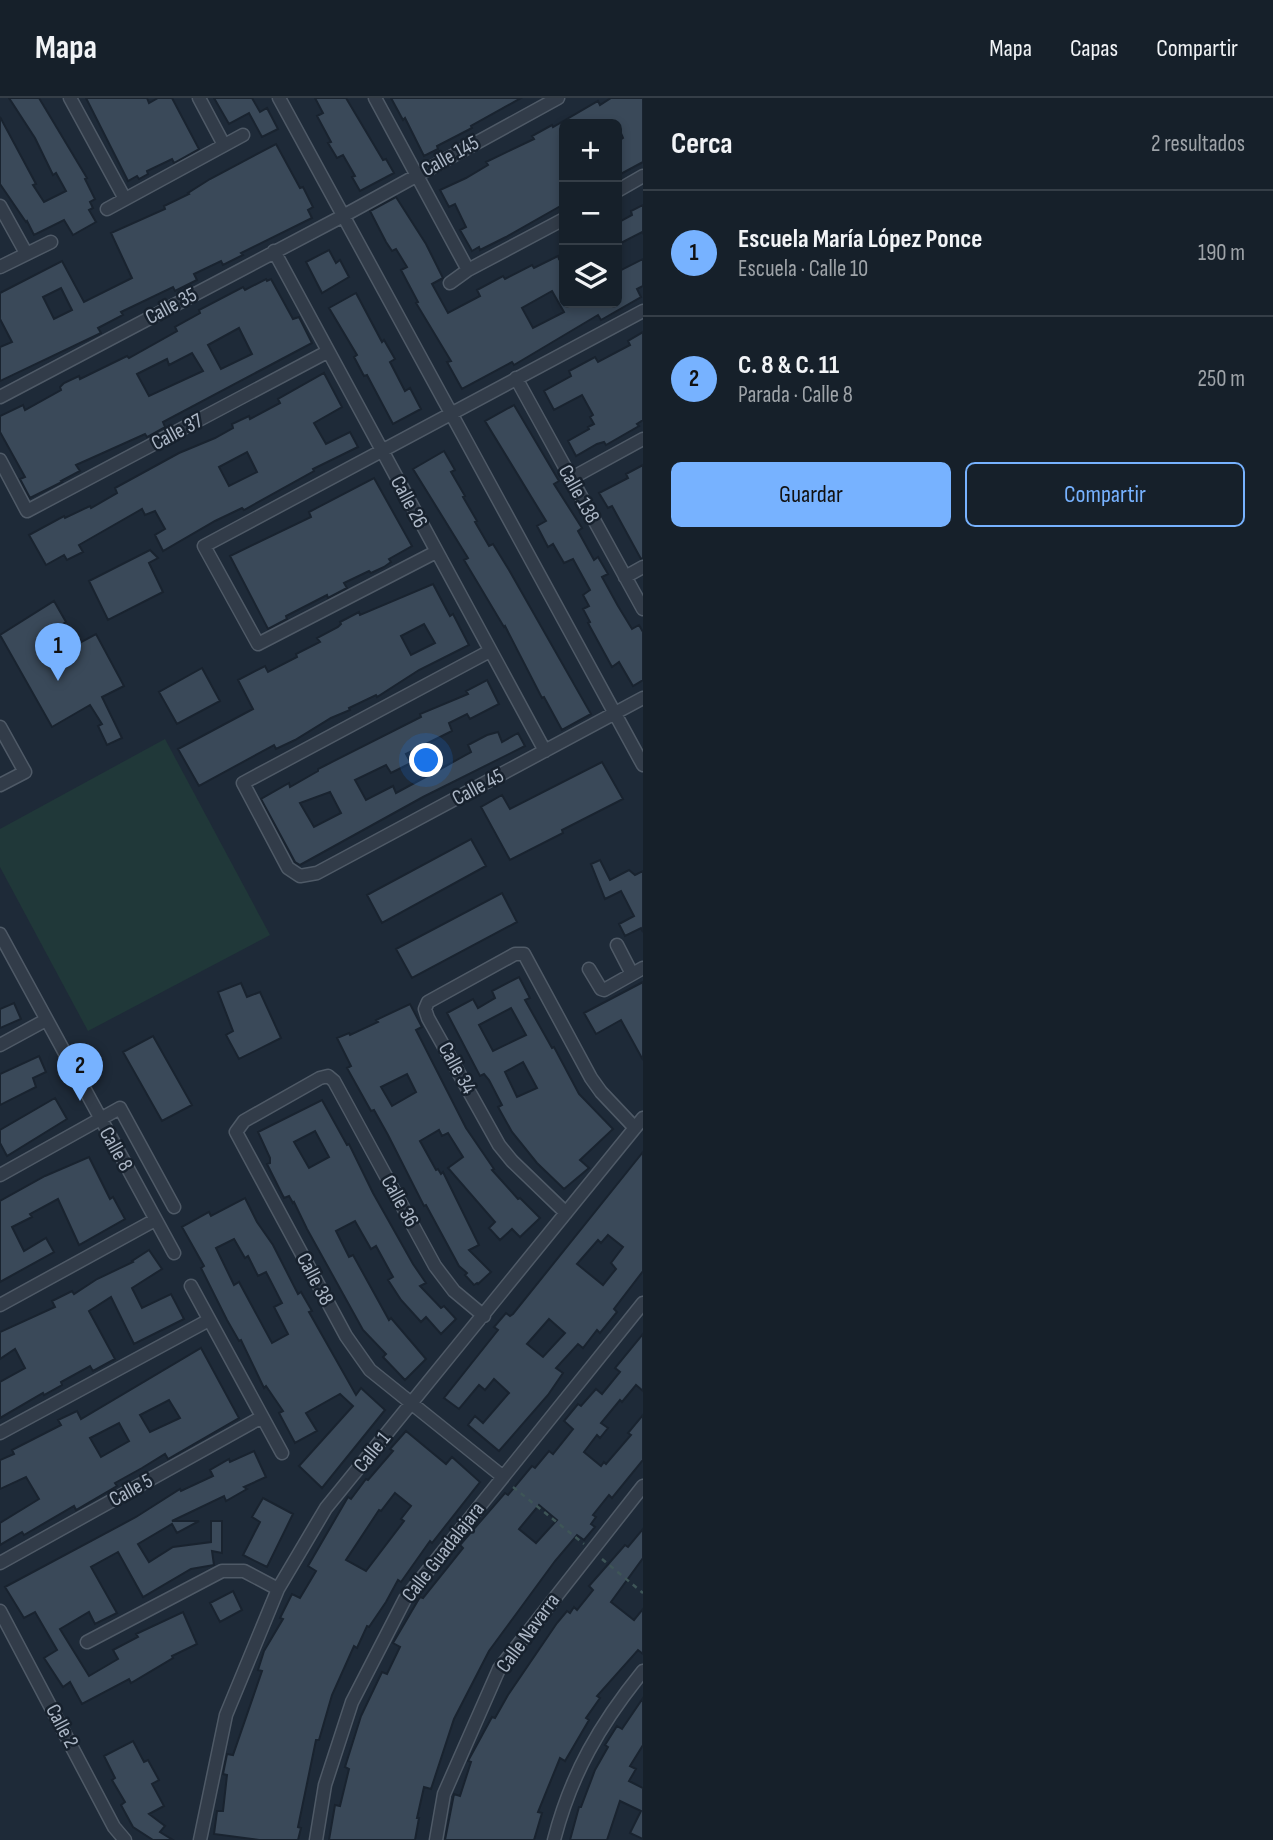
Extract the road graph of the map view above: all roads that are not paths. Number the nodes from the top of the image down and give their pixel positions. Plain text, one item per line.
1 (70, 98) edge
2 (199, 98) edge
3 (279, 98) edge
4 (375, 98) edge
5 (558, 98) edge
6 (243, 135) dead end
7 (224, 145) junction
8 (416, 175) junction
9 (643, 176) edge
10 (622, 188) edge
11 (125, 199) junction
12 (0, 206) edge
13 (107, 209) dead end
14 (343, 216) junction
15 (559, 222) edge
16 (51, 242) dead end
17 (274, 251) junction
18 (26, 253) junction
19 (0, 267) edge
20 (468, 270) junction
21 (450, 283) dead end
22 (643, 311) edge
23 (327, 352) junction
24 (516, 378) junction
25 (0, 397) edge
26 (452, 414) junction
27 (643, 439) edge
28 (382, 452) junction
29 (0, 460) edge
30 (570, 479) junction
31 (436, 552) junction
32 (643, 568) edge
33 (625, 577) junction
34 (643, 610) edge
35 (490, 651) junction
36 (643, 698) edge
37 (615, 714) junction
38 (0, 727) edge
39 (545, 751) junction
40 (643, 765) edge
41 (0, 785) edge
42 (0, 934) edge
43 (617, 945) dead end
44 (589, 969) dead end
45 (638, 971) edge
46 (46, 1020) junction
47 (0, 1045) edge
48 (328, 1076) joint
49 (101, 1121) junction
50 (639, 1123) edge
51 (0, 1175) edge
52 (174, 1207) dead end
53 (566, 1213) junction
54 (155, 1220) junction
55 (174, 1253) dead end
56 (191, 1286) dead end
57 (643, 1303) edge
58 (0, 1305) edge
59 (484, 1316) junction
60 (209, 1320) junction
61 (411, 1404) junction
62 (262, 1417) junction
63 (0, 1433) edge
64 (282, 1452) dead end
65 (502, 1476) junction
66 (643, 1486) edge
67 (0, 1563) edge
68 (278, 1589) junction
69 (0, 1611) edge
70 (87, 1642) dead end
71 (643, 1671) edge
72 (125, 1840) edge
73 (200, 1840) edge
74 (316, 1840) edge
75 (436, 1840) edge
76 (554, 1840) edge

1 - 11 street
2 - 7 street
3 - 14 street
4 - 8 street
5 - 8 street, Calle 145
6 - 7 street
7 - 11 street
8 - 14 street, Calle 145
8 - 20 street
9 - 10 street
11 - 13 street
12 - 18 street
14 - 17 street, Calle 35
14 - 26 street
15 - 20 street
16 - 18 street
17 - 23 street, Calle 26
17 - 25 street, Calle 35
18 - 19 street
20 - 21 street
22 - 24 street
23 - 28 street, Calle 26
23 - 29 street, Calle 37
24 - 26 street
24 - 30 street, Calle 138
26 - 28 street
26 - 37 street
27 - 30 street
28 - 31 street, Calle 26
28 - 31 street
30 - 33 street, Calle 138
31 - 35 street, Calle 26
32 - 33 street
33 - 34 street, Calle 138
35 - 39 street, Calle 26
35 - 39 street, Calle 45
36 - 37 street, Calle 45
37 - 39 street, Calle 45
37 - 40 street
38 - 41 street
42 - 46 street, Calle 8
43 - 45 street
44 - 45 street
46 - 47 street
46 - 49 street, Calle 8
48 - 59 street, Calle 36
48 - 61 street, Calle 38
49 - 51 street
49 - 52 street
49 - 54 street, Calle 8
50 - 53 street, Calle 1
50 - 53 street, Calle 34
53 - 59 street, Calle 1
54 - 55 street, Calle 8
54 - 58 street
56 - 60 street
57 - 65 street, Calle Guadalajara
59 - 61 street, Calle 1
60 - 62 street
60 - 63 street
61 - 65 street, Calle 38
61 - 68 street, Calle 1
62 - 64 street
62 - 67 street, Calle 5
65 - 74 street, Calle Guadalajara
66 - 75 street, Calle Navarra
68 - 70 street
68 - 73 street, Calle 1
69 - 72 street, Calle 2
71 - 76 street

